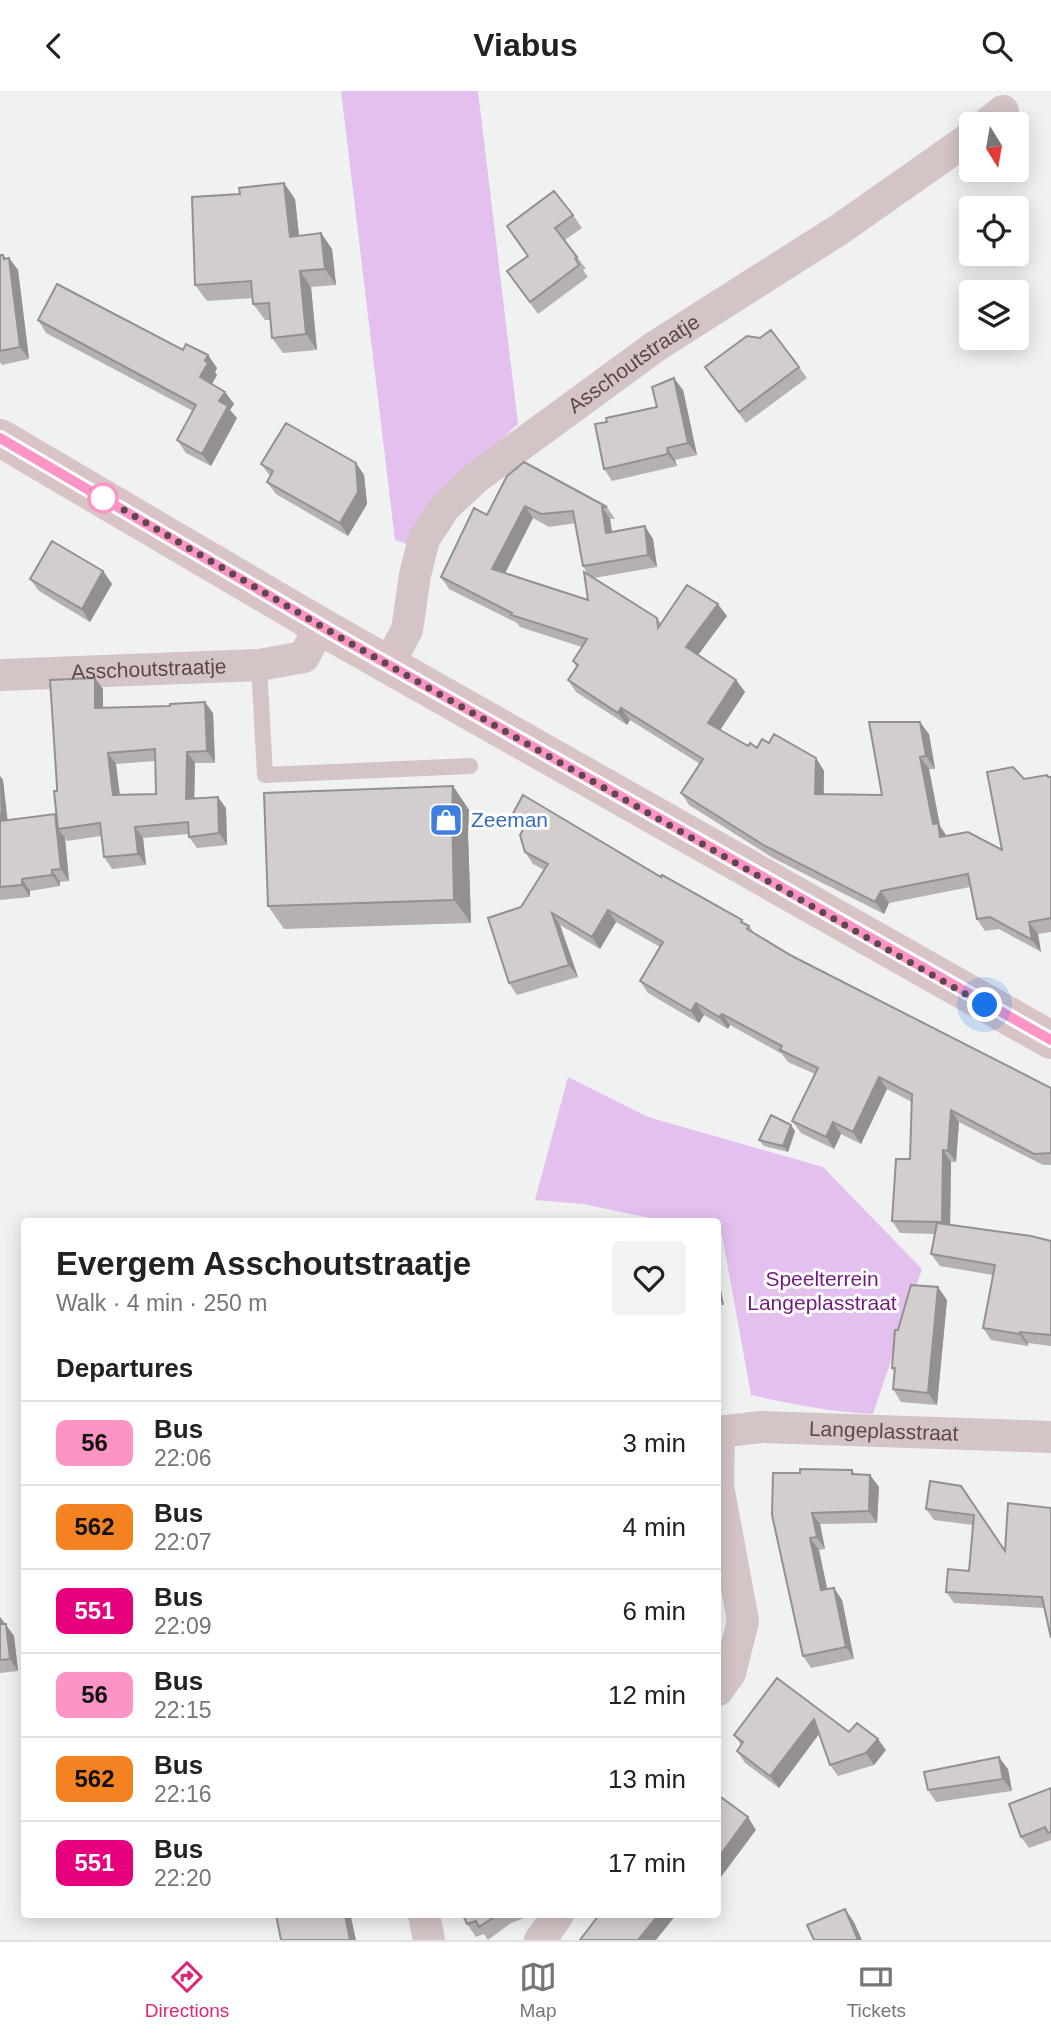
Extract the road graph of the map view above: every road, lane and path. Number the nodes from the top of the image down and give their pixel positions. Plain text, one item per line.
1 (959, 146) edge
2 (0, 438) edge
3 (320, 626) junction
4 (388, 664) junction
5 (259, 665) junction
6 (0, 675) edge
7 (470, 766) dead end
8 (1051, 1040) edge
9 (721, 1432) edge
10 (1051, 1437) edge
11 (721, 1502) edge
12 (721, 1686) edge
13 (425, 1918) edge
14 (556, 1918) edge
15 (429, 1940) edge
16 (540, 1940) edge

1 - 4 street, Asschoutstraatje
2 - 3 main road
3 - 4 main road
3 - 5 street, Asschoutstraatje
4 - 8 main road
5 - 6 street, Asschoutstraatje
5 - 7 lane
9 - 10 street, Langeplasstraat
11 - 12 street, Langeplasstraat
13 - 15 street
14 - 16 street

